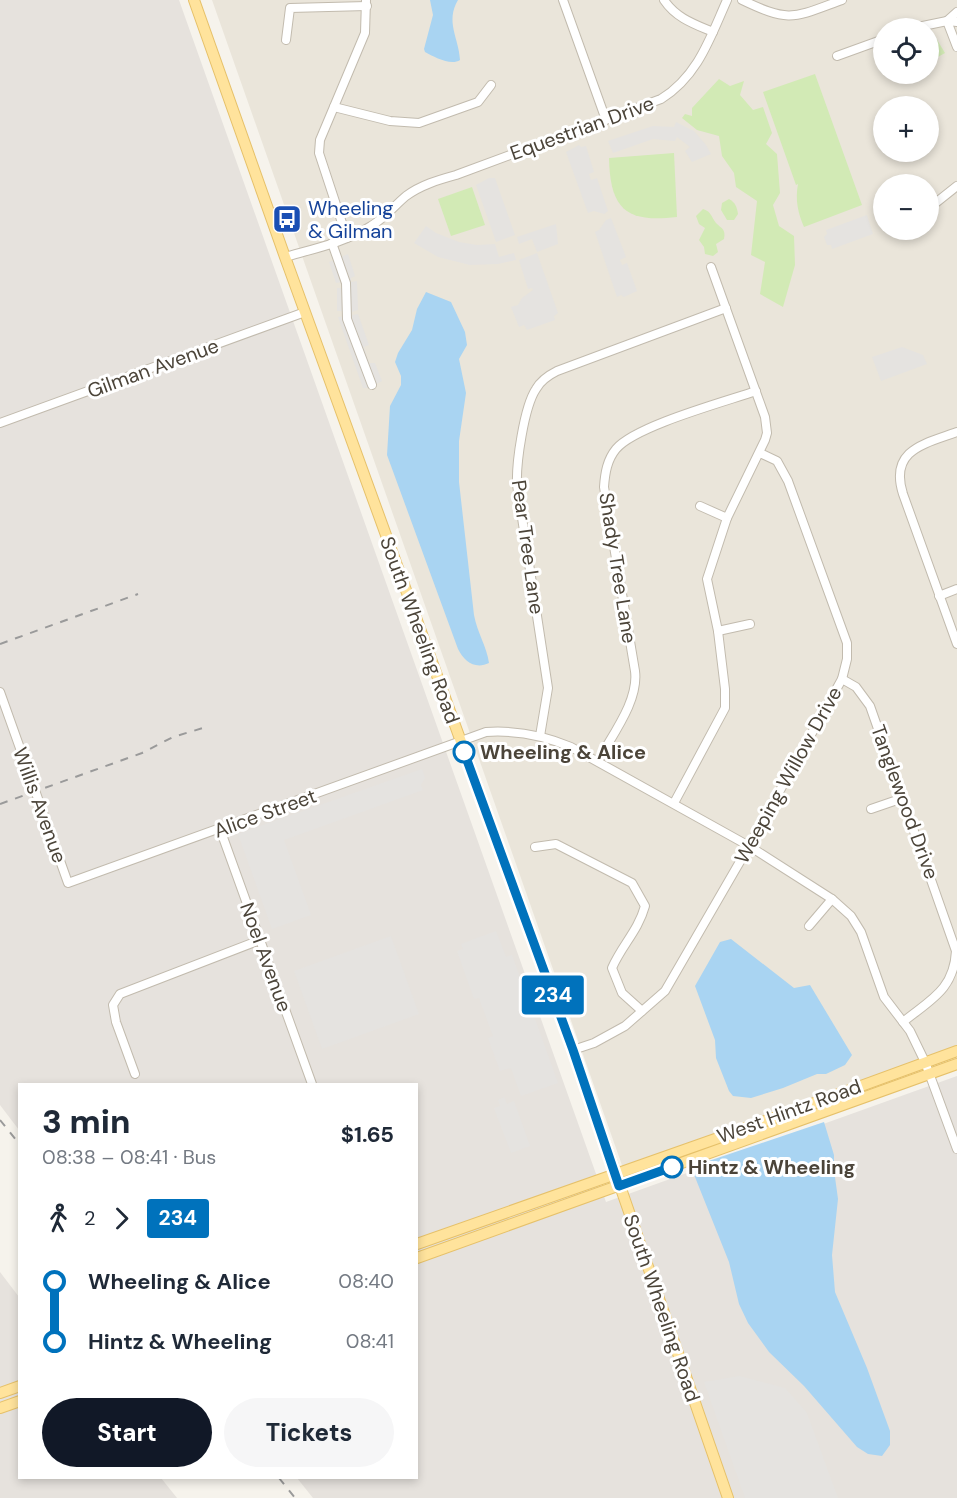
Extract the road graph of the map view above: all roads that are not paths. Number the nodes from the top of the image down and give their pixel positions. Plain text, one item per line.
1 (194, 0) edge
2 (563, 0) edge
3 (664, 0) edge
4 (727, 0) edge
5 (742, 0) edge
6 (842, 0) edge
7 (367, 3) edge
8 (957, 12) edge
9 (952, 22) edge
10 (712, 32) junction
11 (286, 40) dead end
12 (873, 43) edge
13 (957, 47) edge
14 (837, 56) dead end
15 (491, 85) dead end
16 (334, 107) junction
17 (606, 120) junction
18 (957, 186) edge
19 (939, 200) edge
20 (347, 238) junction
21 (332, 243) junction
22 (285, 258) junction
23 (711, 267) dead end
24 (726, 308) junction
25 (305, 312) junction
26 (372, 385) dead end
27 (756, 391) junction
28 (0, 423) edge
29 (957, 432) edge
30 (760, 453) junction
31 (700, 506) dead end
32 (728, 518) junction
33 (957, 589) edge
34 (939, 596) junction
35 (750, 624) dead end
36 (718, 631) junction
37 (957, 644) edge
38 (842, 679) junction
39 (0, 692) edge
40 (540, 736) junction
41 (460, 740) junction
42 (598, 761) junction
43 (903, 798) junction
44 (674, 803) junction
45 (872, 809) dead end
46 (220, 829) junction
47 (749, 846) junction
48 (535, 847) dead end
49 (68, 883) joint
50 (832, 899) junction
51 (809, 926) dead end
52 (260, 940) junction
53 (642, 1011) junction
54 (903, 1022) junction
55 (573, 1050) junction
56 (957, 1050) edge
57 (925, 1062) junction
58 (957, 1064) edge
59 (135, 1074) dead end
60 (930, 1074) junction
61 (312, 1083) edge
62 (957, 1149) edge
63 (615, 1174) junction
64 (619, 1186) junction
65 (418, 1244) edge
66 (418, 1258) edge
67 (18, 1387) edge
68 (0, 1393) edge
69 (18, 1402) edge
70 (0, 1408) edge
71 (728, 1498) edge

1 - 22 main road, South Wheeling Road
2 - 17 street
3 - 10 street
4 - 10 street, Equestrian Drive
5 - 6 street
7 - 11 street
7 - 16 street
8 - 9 street
9 - 13 street
10 - 17 street, Equestrian Drive
12 - 14 street
15 - 16 street
16 - 20 street
17 - 20 street, Equestrian Drive
18 - 19 street
20 - 21 street, Equestrian Drive
21 - 22 street, Equestrian Drive
21 - 26 street
22 - 25 main road, South Wheeling Road
23 - 24 street
24 - 27 street
24 - 40 street, Pear Tree Lane
25 - 28 street, Gilman Avenue
25 - 41 main road, South Wheeling Road
27 - 30 street
27 - 42 street, Shady Tree Lane
29 - 34 street
30 - 32 street
30 - 38 street, Weeping Willow Drive
31 - 32 street
32 - 36 street
33 - 34 street
34 - 37 street
35 - 36 street
36 - 44 street
38 - 43 street, Tanglewood Drive
38 - 47 street, Weeping Willow Drive
39 - 49 street, Willis Avenue
40 - 41 street, Alice Street
40 - 42 street, Alice Street
41 - 46 street, Alice Street
41 - 55 main road, South Wheeling Road
42 - 44 street, Alice Street
43 - 45 street
43 - 54 street, Tanglewood Drive
44 - 47 street, Alice Street
46 - 49 street, Alice Street
46 - 52 street, Noel Avenue
47 - 50 street, Alice Street
47 - 53 street, Weeping Willow Drive
48 - 53 street
50 - 51 street
50 - 54 street, Alice Street
52 - 59 street
52 - 61 street, Noel Avenue
53 - 55 street, Weeping Willow Drive
54 - 57 street, Alice Street
55 - 63 main road, South Wheeling Road
56 - 57 main road, West Hintz Road
57 - 60 street, Alice Street
57 - 63 main road, West Hintz Road
58 - 60 main road, West Hintz Road
60 - 62 street, Alice Street
60 - 64 main road, West Hintz Road
63 - 64 main road, South Wheeling Road
63 - 65 main road, West Hintz Road
64 - 66 main road, West Hintz Road
64 - 71 main road, South Wheeling Road
67 - 68 main road
69 - 70 main road

